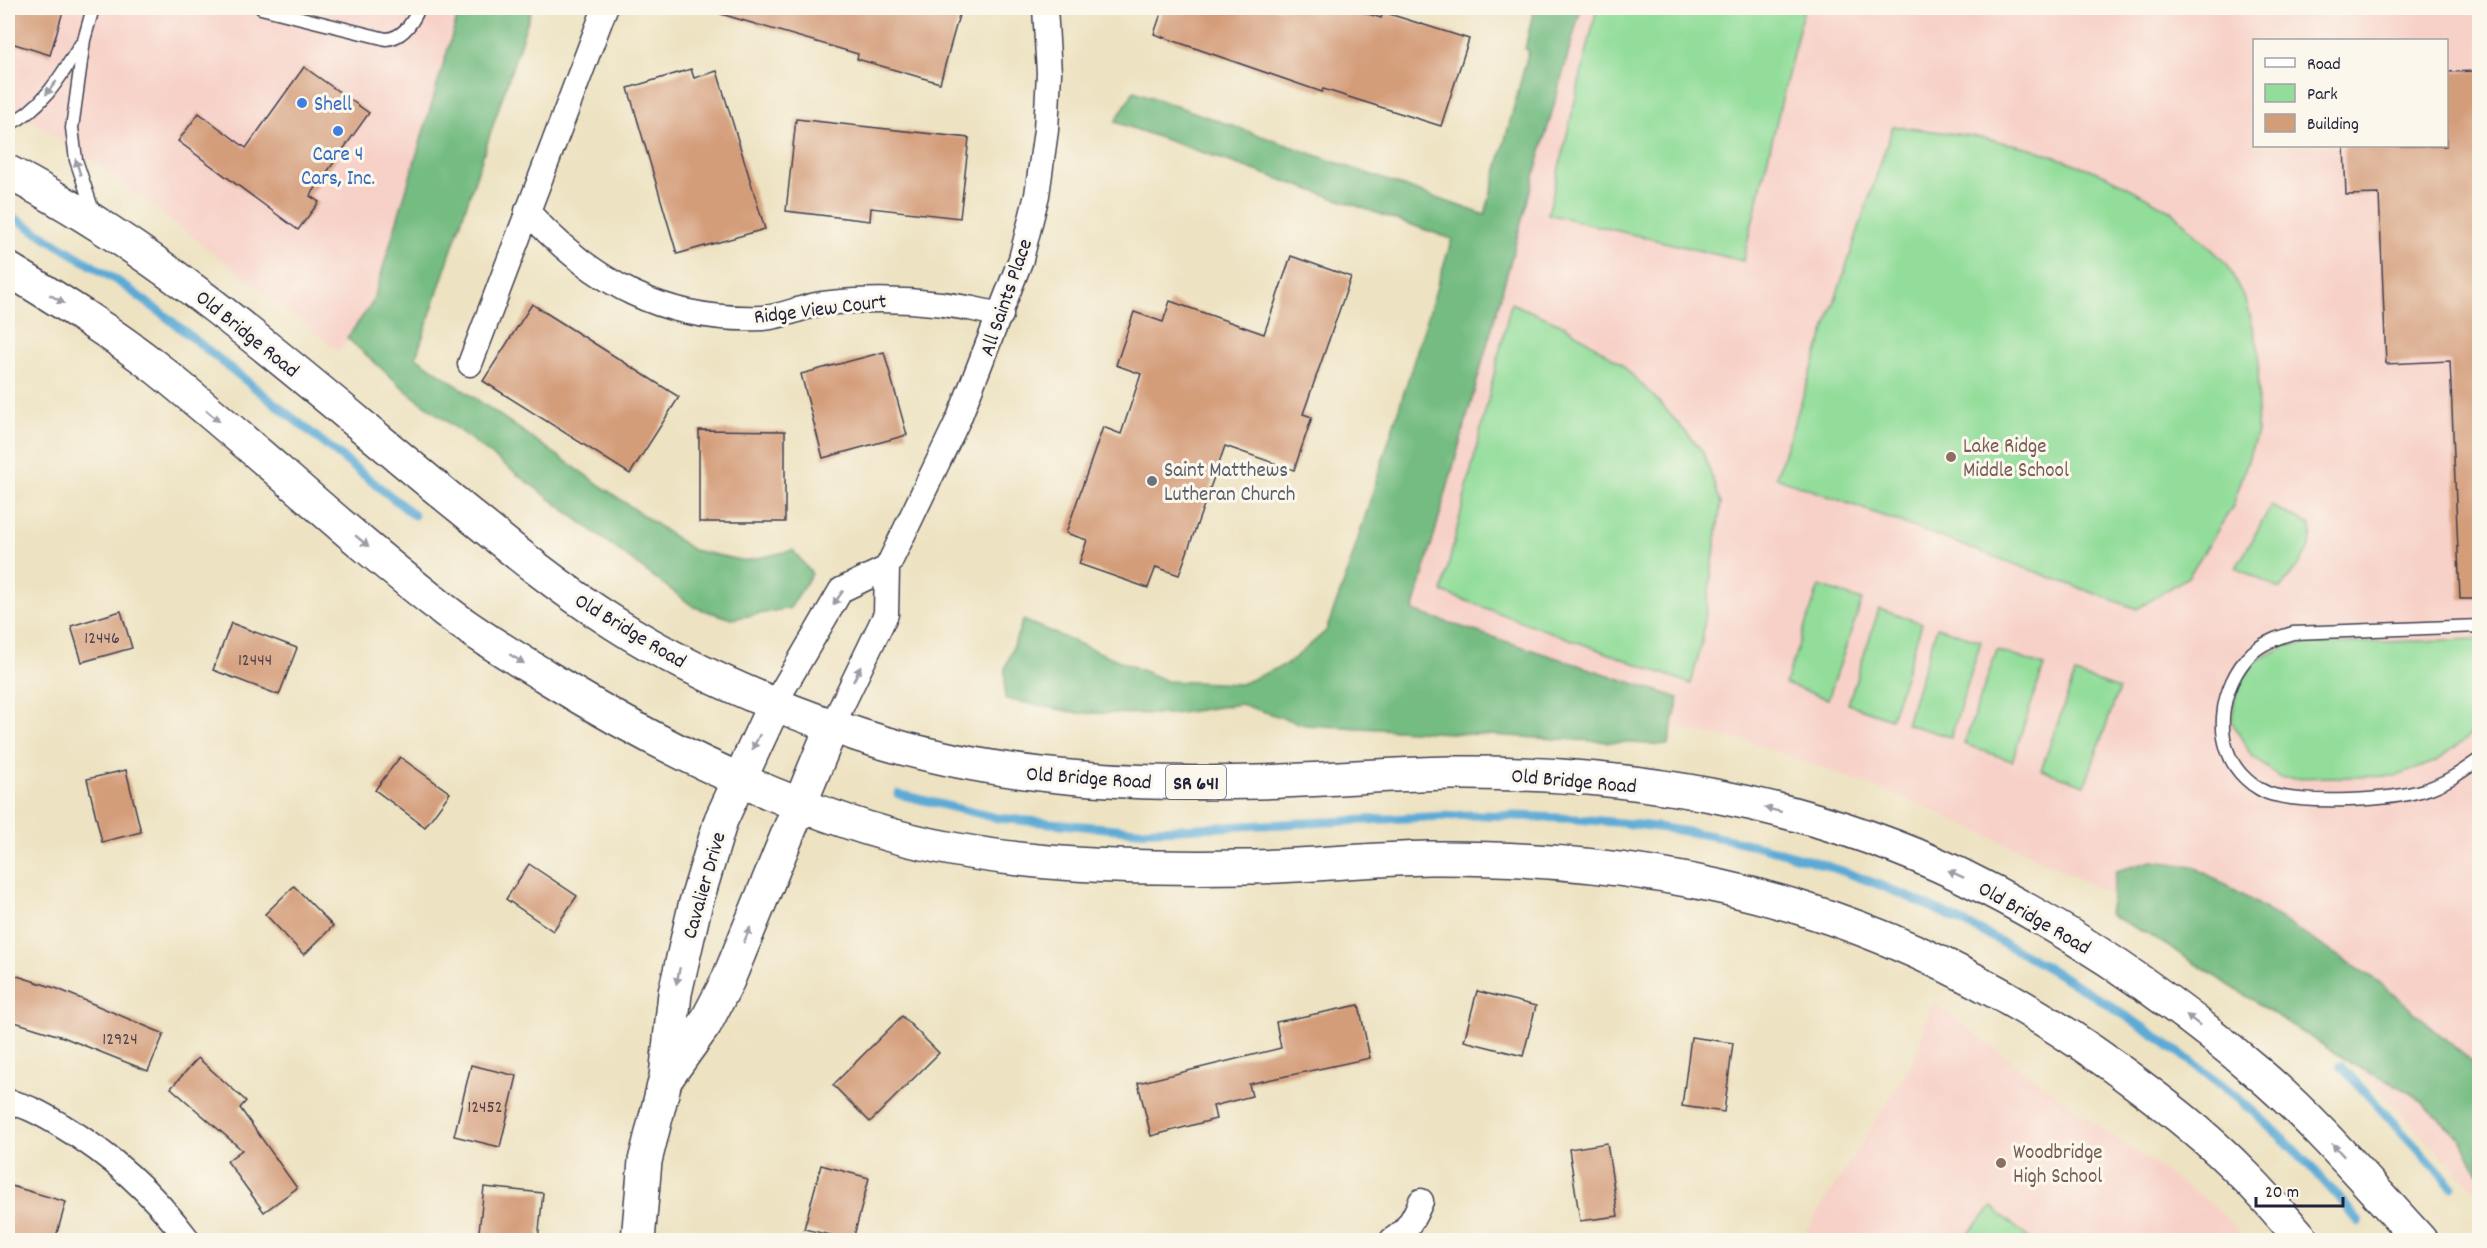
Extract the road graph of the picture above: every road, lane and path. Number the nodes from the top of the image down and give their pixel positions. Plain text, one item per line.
1 (93, 8) edge
2 (261, 8) edge
3 (419, 8) edge
4 (605, 8) edge
5 (1045, 8) edge
6 (84, 40) junction
7 (8, 125) edge
8 (8, 172) edge
9 (527, 211) junction
10 (97, 222) junction
11 (8, 268) edge
12 (1001, 315) junction
13 (470, 364) dead end
14 (887, 568) junction
15 (2480, 626) edge
16 (775, 703) junction
17 (832, 726) junction
18 (2480, 759) edge
19 (738, 780) junction
20 (801, 806) junction
21 (666, 1077) junction
22 (8, 1102) edge
23 (1420, 1201) dead end
24 (188, 1240) edge
25 (638, 1240) edge
26 (1392, 1240) edge
27 (2303, 1240) edge
28 (2420, 1240) edge

1 - 6 lane
2 - 3 lane
4 - 9 street
5 - 12 street, All Saints Place
6 -> 7 lane
10 -> 6 lane
8 - 10 main road, Old Bridge Road / SR 641
9 - 12 street, Ridge View Court
9 - 13 street
10 - 16 main road, Old Bridge Road / SR 641
11 -> 19 main road
12 - 14 street, All Saints Place
14 -> 16 street
17 -> 14 street, All Saints Place
15 - 18 lane
16 - 17 main road, Old Bridge Road / SR 641
16 -> 19 main road, Cavalier Drive
17 - 20 main road, Cavalier Drive
28 -> 17 main road, Old Bridge Road / SR 641
19 - 20 main road
19 -> 21 main road, Cavalier Drive
21 -> 20 main road, Cavalier Drive
20 - 27 main road
21 - 25 main road, Cavalier Drive
22 - 24 street
23 - 26 street

